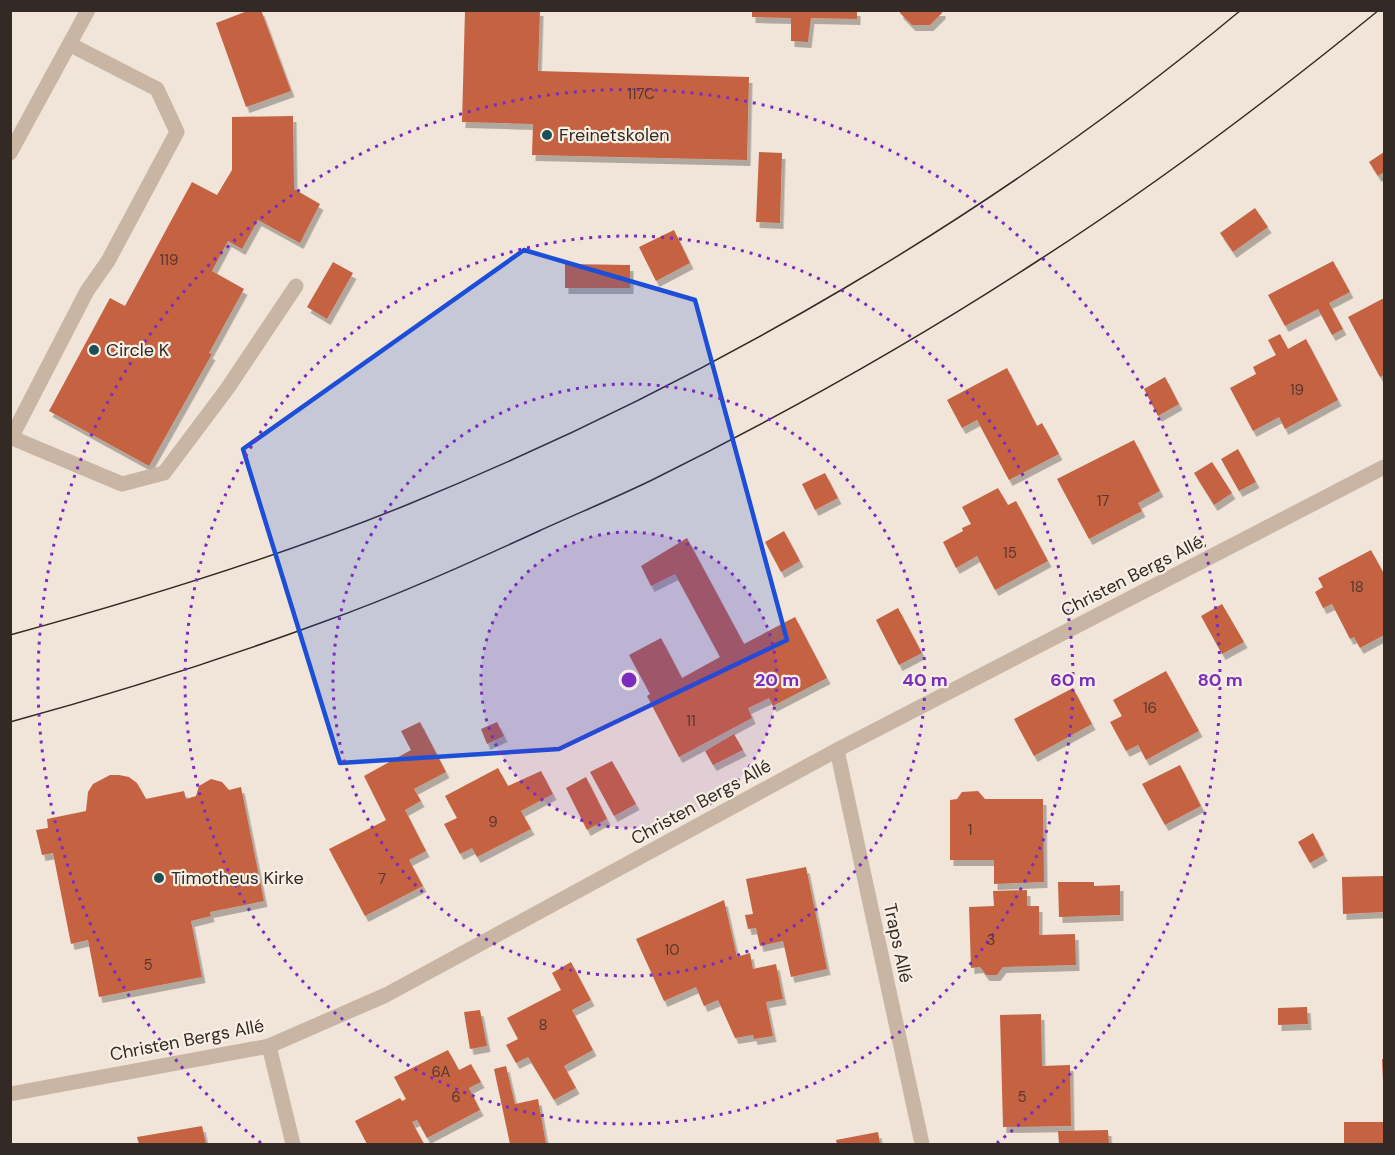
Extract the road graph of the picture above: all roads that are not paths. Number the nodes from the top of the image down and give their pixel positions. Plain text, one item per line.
1 (88, 10) edge
2 (71, 45) junction
3 (10, 153) edge
4 (296, 286) dead end
5 (11, 438) edge
6 (1384, 467) edge
7 (837, 750) junction
8 (269, 1046) junction
9 (10, 1094) edge
10 (293, 1144) edge
11 (921, 1144) edge

1 - 2 street
2 - 3 street
2 - 5 street
4 - 5 street
6 - 7 street, Christen Bergs Allé
7 - 8 street, Christen Bergs Allé
7 - 11 street, Traps Allé
8 - 9 street, Christen Bergs Allé
8 - 10 street

